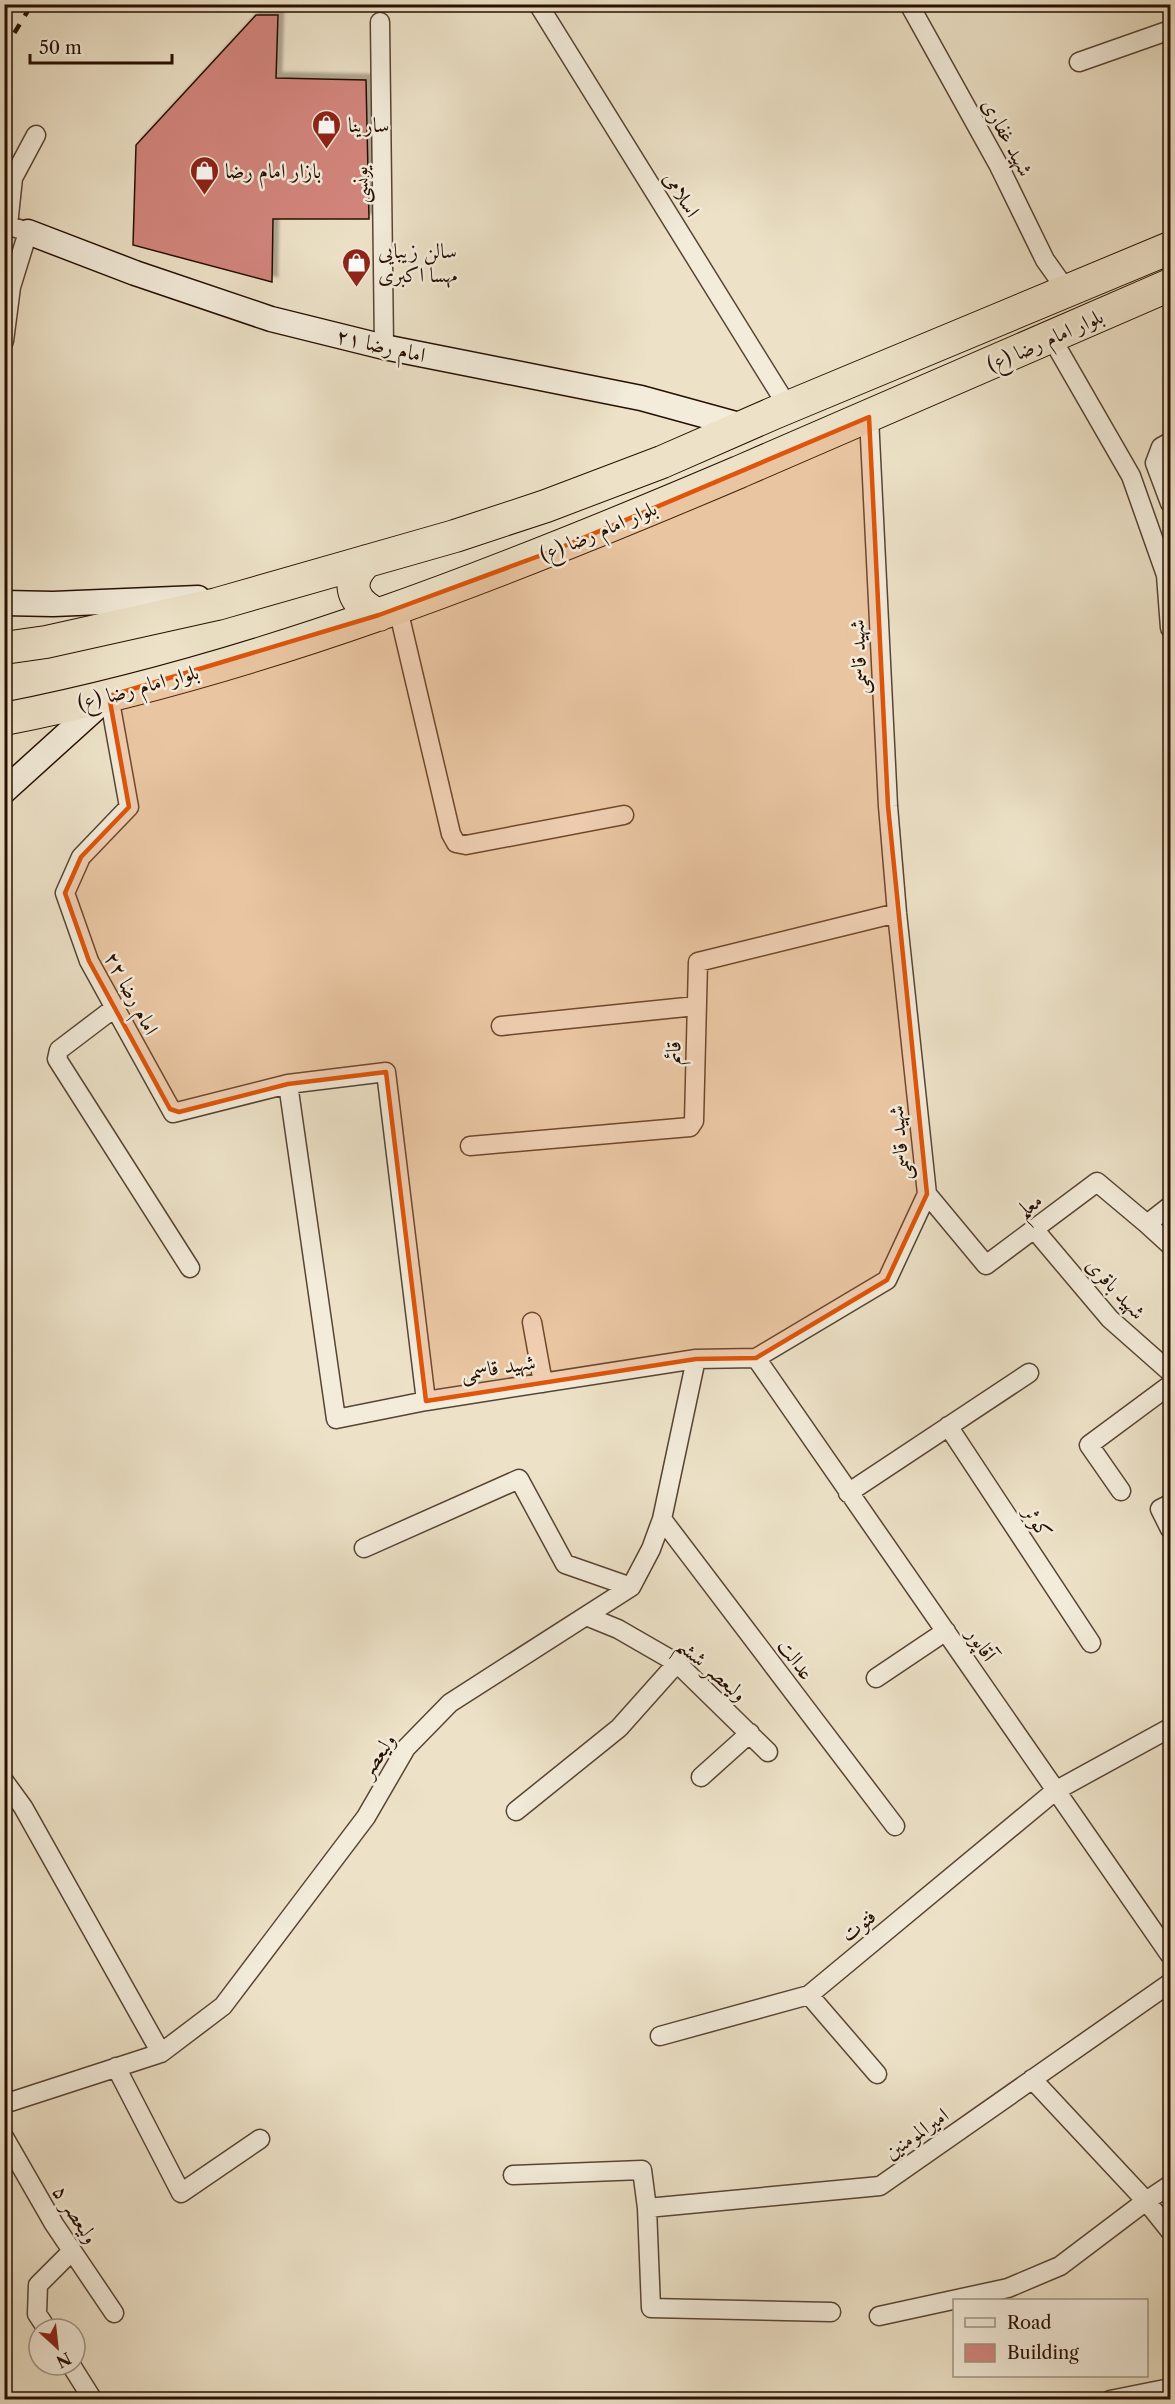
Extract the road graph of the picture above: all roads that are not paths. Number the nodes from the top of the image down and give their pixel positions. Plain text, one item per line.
1 (538, 4) edge
2 (909, 4) edge
3 (380, 22) dead end
4 (1170, 30) edge
5 (1079, 62) dead end
6 (36, 135) dead end
7 (13, 227) edge
8 (1170, 248) edge
9 (1170, 285) edge
10 (1067, 291) junction
11 (1051, 337) junction
12 (4, 341) edge
13 (384, 347) junction
14 (788, 407) junction
15 (869, 417) junction
16 (743, 426) junction
17 (1170, 441) edge
18 (1170, 503) edge
19 (367, 561) junction
20 (240, 596) junction
21 (4, 603) edge
22 (388, 612) junction
23 (1170, 628) edge
24 (4, 648) edge
25 (109, 696) junction
26 (14, 717) edge
27 (4, 791) edge
28 (624, 815) dead end
29 (897, 913) junction
30 (696, 1006) junction
31 (114, 1009) junction
32 (501, 1026) dead end
33 (288, 1084) junction
34 (470, 1146) dead end
35 (927, 1194) junction
36 (1170, 1206) edge
37 (1147, 1224) junction
38 (1034, 1229) junction
39 (1170, 1245) edge
40 (190, 1268) dead end
41 (532, 1322) dead end
42 (756, 1358) junction
43 (696, 1359) junction
44 (1170, 1371) edge
45 (1029, 1373) dead end
46 (543, 1383) junction
47 (1170, 1385) edge
48 (426, 1401) junction
49 (948, 1426) junction
50 (1122, 1491) dead end
51 (848, 1492) junction
52 (1170, 1504) edge
53 (662, 1518) junction
54 (1170, 1529) edge
55 (364, 1548) dead end
56 (631, 1587) junction
57 (586, 1616) junction
58 (946, 1631) junction
59 (1091, 1643) dead end
60 (676, 1663) junction
61 (876, 1678) dead end
62 (1170, 1728) edge
63 (750, 1733) junction
64 (768, 1752) dead end
65 (701, 1777) dead end
66 (4, 1781) edge
67 (1055, 1791) junction
68 (516, 1811) dead end
69 (895, 1826) dead end
70 (1170, 1955) edge
71 (1170, 1983) edge
72 (809, 1995) junction
73 (660, 2036) dead end
74 (161, 2053) junction
75 (116, 2067) junction
76 (877, 2074) dead end
77 (1032, 2079) junction
78 (4, 2104) edge
79 (4, 2137) edge
80 (260, 2139) dead end
81 (513, 2175) dead end
82 (1170, 2186) edge
83 (1146, 2202) junction
84 (647, 2208) junction
85 (1170, 2231) edge
86 (72, 2251) junction
87 (957, 2299) edge
88 (953, 2300) edge
89 (831, 2312) dead end
90 (114, 2313) dead end
91 (879, 2316) dead end
92 (39, 2317) edge
93 (78, 2377) edge
94 (1161, 2393) edge
95 (93, 2400) edge
96 (1110, 2400) edge

1 - 14 street, اسلامی
2 - 10 street, شهید غفاری
3 - 13 street, یونسی
4 - 5 street
6 - 7 street
7 - 12 street
7 - 13 street, امام رضا ۲۱
8 - 10 highway, بلوار امام رضا (ع)
9 - 11 highway, بلوار امام رضا (ع)
10 - 14 highway, بلوار امام رضا (ع)
11 - 15 highway, بلوار امام رضا (ع)
11 - 23 street
13 - 16 street, امام رضا ۲۱
14 - 16 highway, بلوار امام رضا (ع)
15 - 22 highway, بلوار امام رضا (ع)
15 - 29 street, شهید قاسمی
16 - 19 highway, بلوار امام رضا (ع)
17 - 18 street
19 - 20 highway, بلوار امام رضا (ع)
19 - 22 highway
20 - 21 street
20 - 24 highway, بلوار امام رضا (ع)
22 - 25 highway, بلوار امام رضا (ع)
22 - 28 street
25 - 26 highway, بلوار امام رضا (ع)
25 - 27 street
25 - 31 street, امام رضا ۲۲
29 - 30 street, قائم
29 - 35 street, شهید قاسمی
30 - 32 street
30 - 34 street, قائم
31 - 33 street, امام رضا ۲۲
31 - 40 street
33 - 48 street, امام رضا ۲۲
33 - 48 street, شهید قاسمی
35 - 38 street, معلم
35 - 42 street, شهید قاسمی
36 - 37 street
37 - 38 street, معلم
37 - 39 street
38 - 44 street, شهید باقری
41 - 46 street
42 - 43 street, شهید قاسمی
42 - 51 street, آقاپور
43 - 46 street, شهید قاسمی
43 - 53 street, ولیعصر
45 - 49 street
46 - 48 street, شهید قاسمی
47 - 50 street
49 - 51 street
49 - 59 street, کوثر
51 - 58 street, آقاپور
52 - 54 street
53 - 56 street, ولیعصر
53 - 69 street, عدالت
55 - 56 street
56 - 57 street, ولیعصر
57 - 60 street, ولیعصر ششم
57 - 74 street, ولیعصر
58 - 61 street
58 - 67 street, آقاپور
60 - 63 street, ولیعصر ششم
60 - 68 street
62 - 67 street, فتوت
63 - 64 street, ولیعصر ششم
63 - 65 street
66 - 74 street
67 - 70 street, آقاپور
67 - 72 street, فتوت
71 - 77 street, اميرالمومنين
72 - 73 street, فتوت
72 - 76 street
74 - 75 street, ولیعصر
75 - 78 street, ولیعصر
75 - 80 street
77 - 83 street
77 - 84 street, اميرالمومنين
79 - 86 street, ولیعصر ۵
81 - 84 street
82 - 83 street
83 - 85 street
83 - 87 street
84 - 89 street
86 - 90 street, ولیعصر ۵
86 - 92 street
88 - 91 street
93 - 95 street
94 - 96 street

